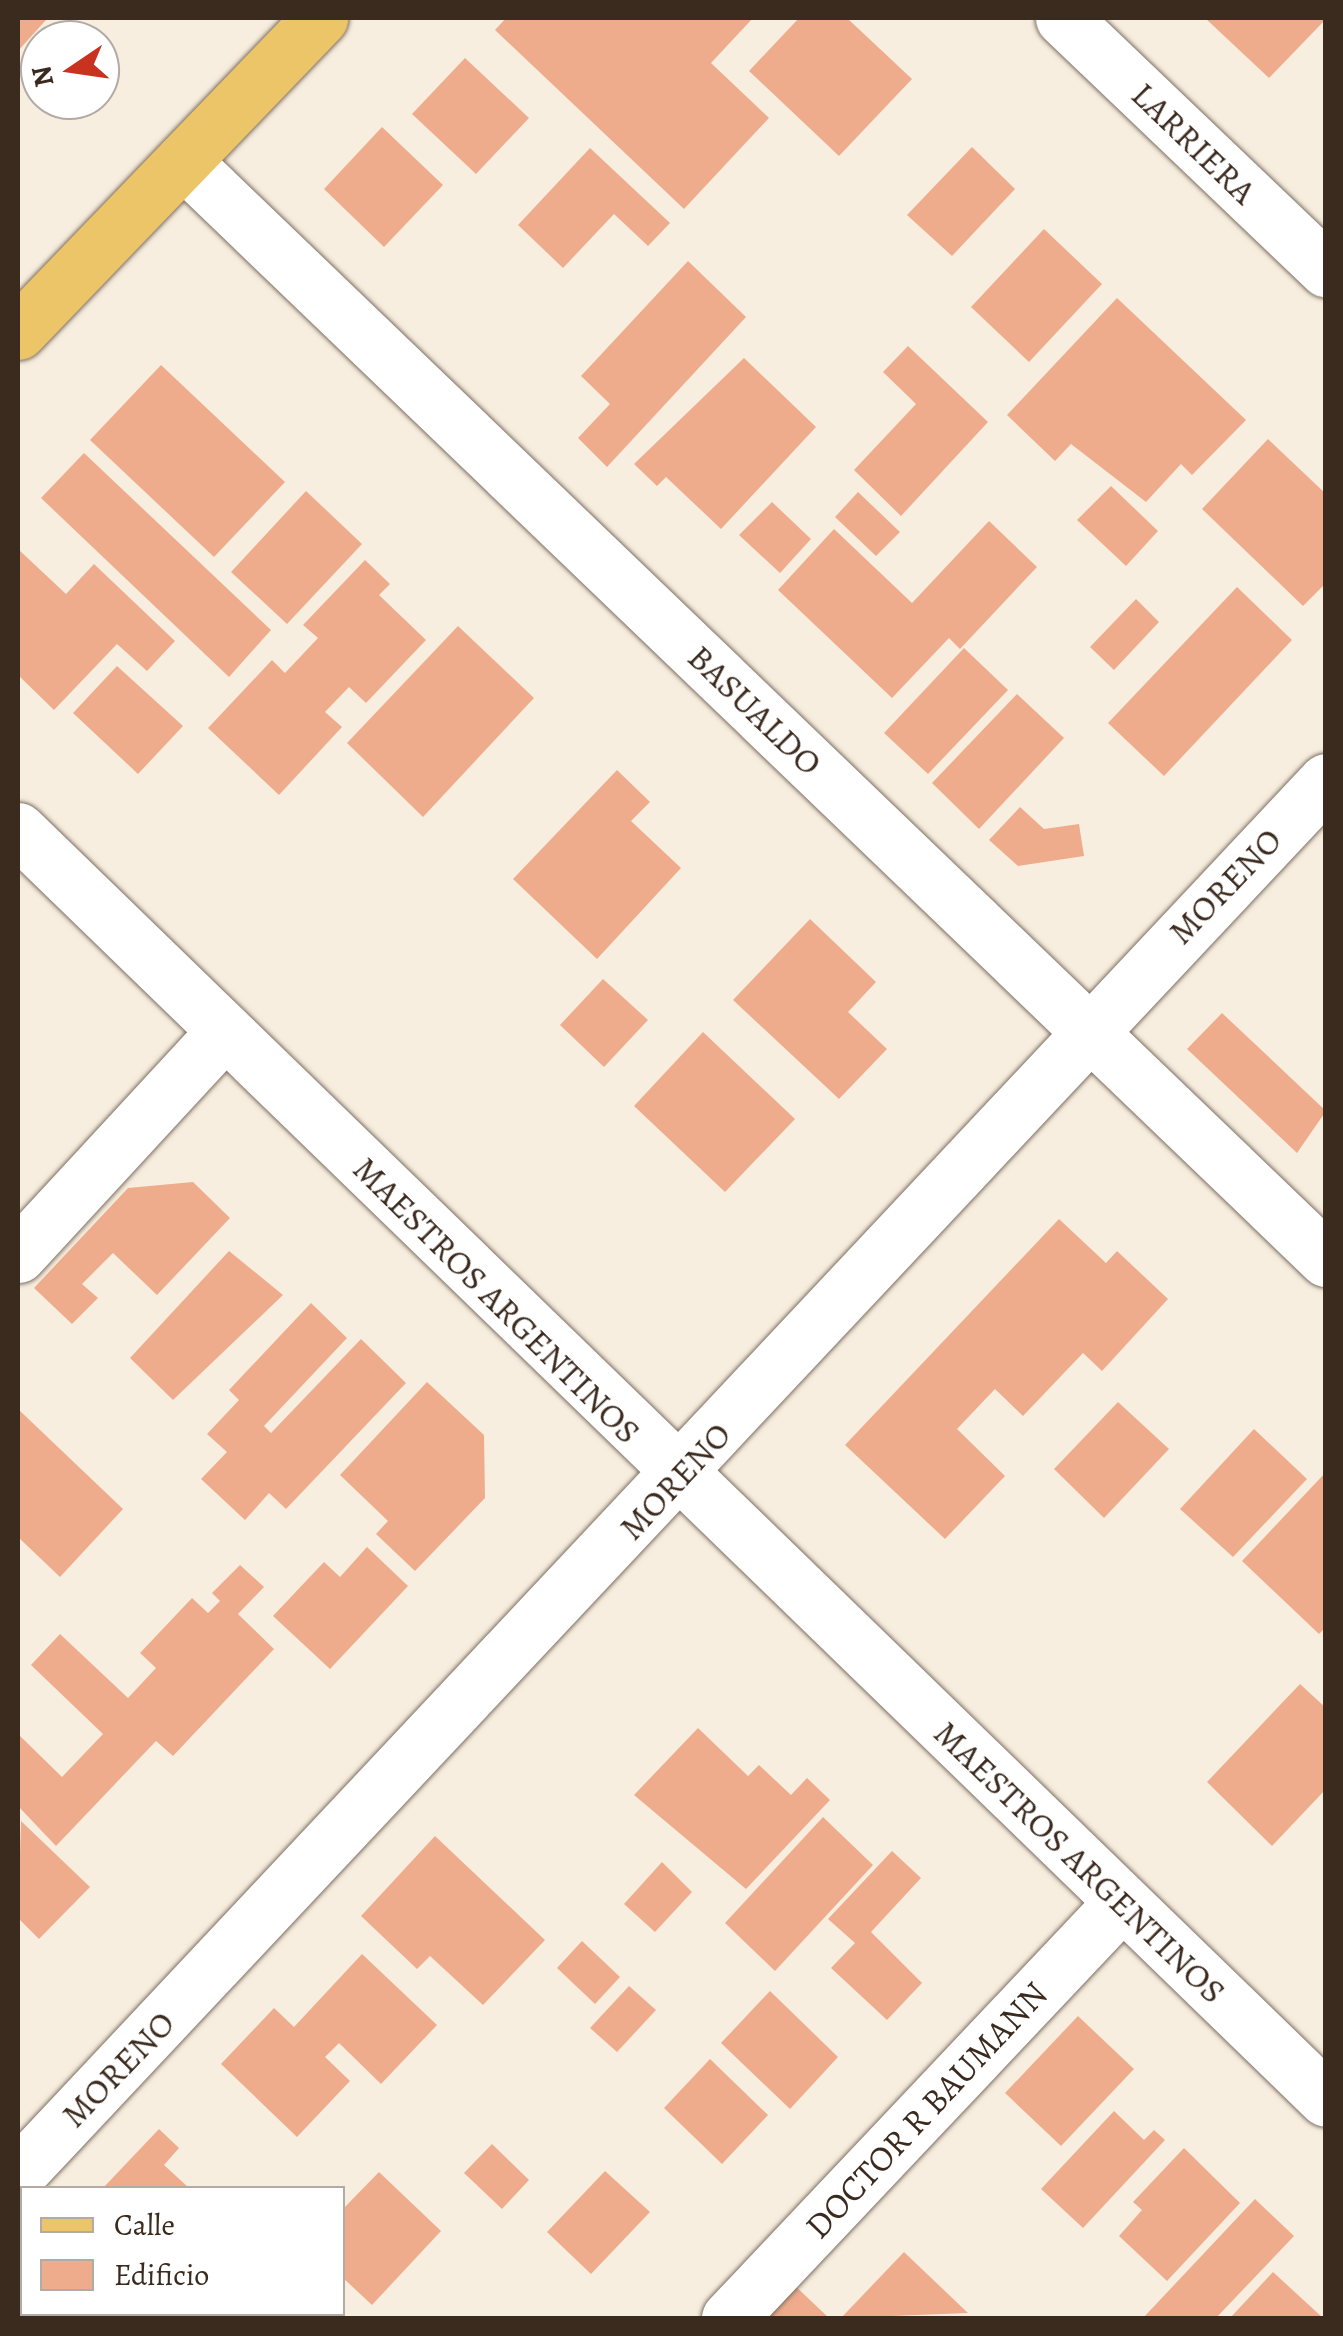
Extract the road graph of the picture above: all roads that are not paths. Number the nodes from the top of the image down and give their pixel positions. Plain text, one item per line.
1 (320, 18) edge
2 (1063, 18) edge
3 (182, 161) junction
4 (1326, 270) edge
5 (18, 332) edge
6 (1326, 781) edge
7 (18, 830) edge
8 (1088, 1029) junction
9 (225, 1031) junction
10 (18, 1255) edge
11 (1326, 1259) edge
12 (678, 1479) junction
13 (1122, 1902) junction
14 (1326, 2098) edge
15 (18, 2174) edge
16 (729, 2318) edge

1 - 3 main road
2 - 4 street, LARRIERA
3 - 5 main road
3 - 8 street, BASUALDO
6 - 8 street, MORENO
7 - 9 street, MAESTROS ARGENTINOS
8 - 11 street, BASUALDO
8 - 12 street, MORENO
9 - 10 street
9 - 12 street, MAESTROS ARGENTINOS
12 - 13 street, MAESTROS ARGENTINOS
12 - 15 street, MORENO
13 - 14 street, MAESTROS ARGENTINOS
13 - 16 street, DOCTOR R BAUMANN

